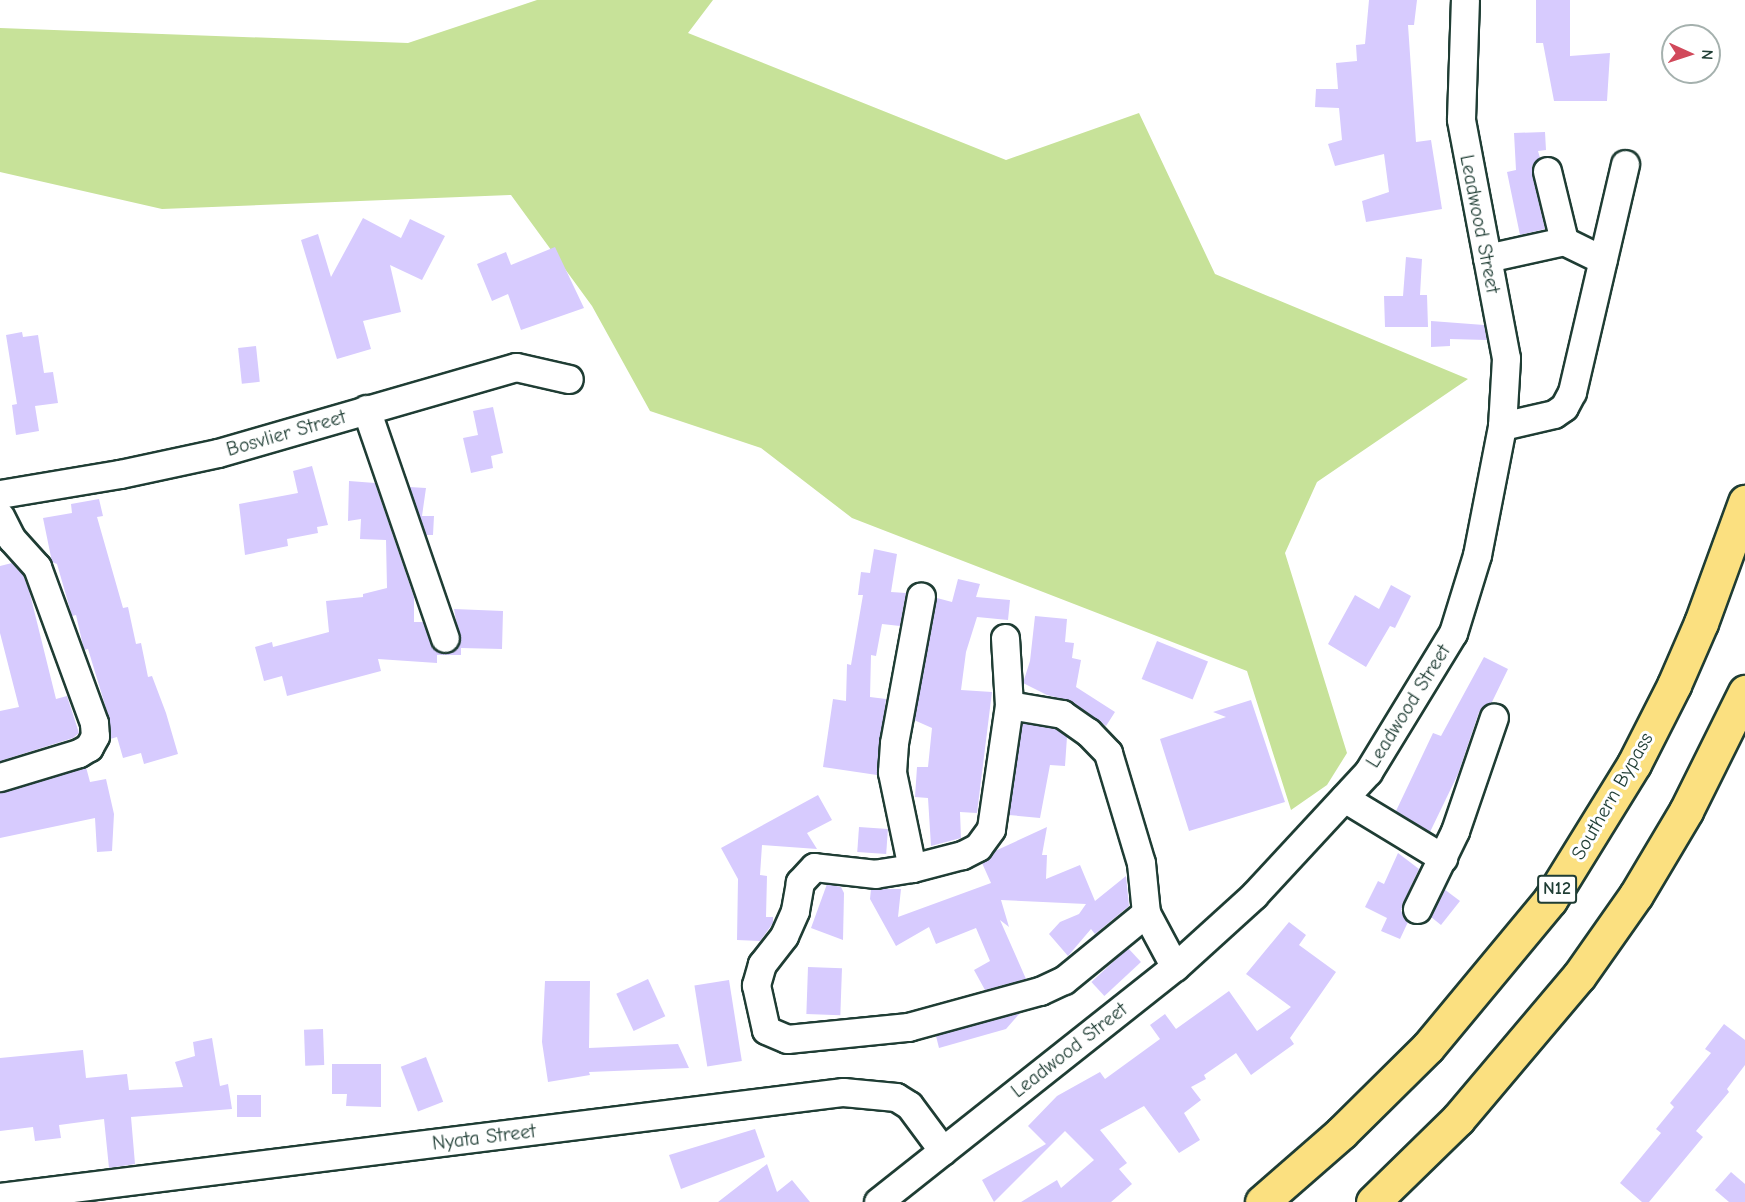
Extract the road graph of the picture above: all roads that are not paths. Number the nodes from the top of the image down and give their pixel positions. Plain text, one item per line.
1 (1464, 0) edge
2 (1625, 164) dead end
3 (1547, 171) dead end
4 (1564, 241) junction
5 (1487, 258) junction
6 (1603, 260) junction
7 (568, 379) dead end
8 (366, 409) junction
9 (1502, 426) junction
10 (0, 494) edge
11 (1745, 502) edge
12 (0, 516) edge
13 (921, 596) dead end
14 (445, 638) dead end
15 (1005, 638) dead end
16 (1745, 692) edge
17 (1009, 705) junction
18 (1494, 717) dead end
19 (0, 777) edge
20 (1344, 798) junction
21 (1443, 858) junction
22 (912, 868) junction
23 (1417, 909) dead end
24 (1146, 913) junction
25 (1175, 967) junction
26 (943, 1151) junction
27 (0, 1197) edge
28 (878, 1202) edge
29 (1262, 1202) edge
30 (1373, 1202) edge

1 - 5 street, Leadwood Street
2 - 6 street
3 - 4 street
4 - 5 street
4 - 6 street
5 - 9 street, Leadwood Street
6 - 9 street
7 - 8 street, Bosvlier Street
8 - 10 street, Bosvlier Street
8 - 14 street
9 - 20 street, Leadwood Street
11 - 29 highway, Southern Bypass / N12
12 - 19 street
13 - 22 street
15 - 17 street
16 - 30 highway
17 - 22 street
17 - 24 street
18 - 21 street
20 - 21 street
20 - 25 street, Leadwood Street
21 - 23 street
22 - 24 street
24 - 25 street
25 - 26 street, Leadwood Street
26 - 27 street, Nyata Street
26 - 28 street, Leadwood Street

